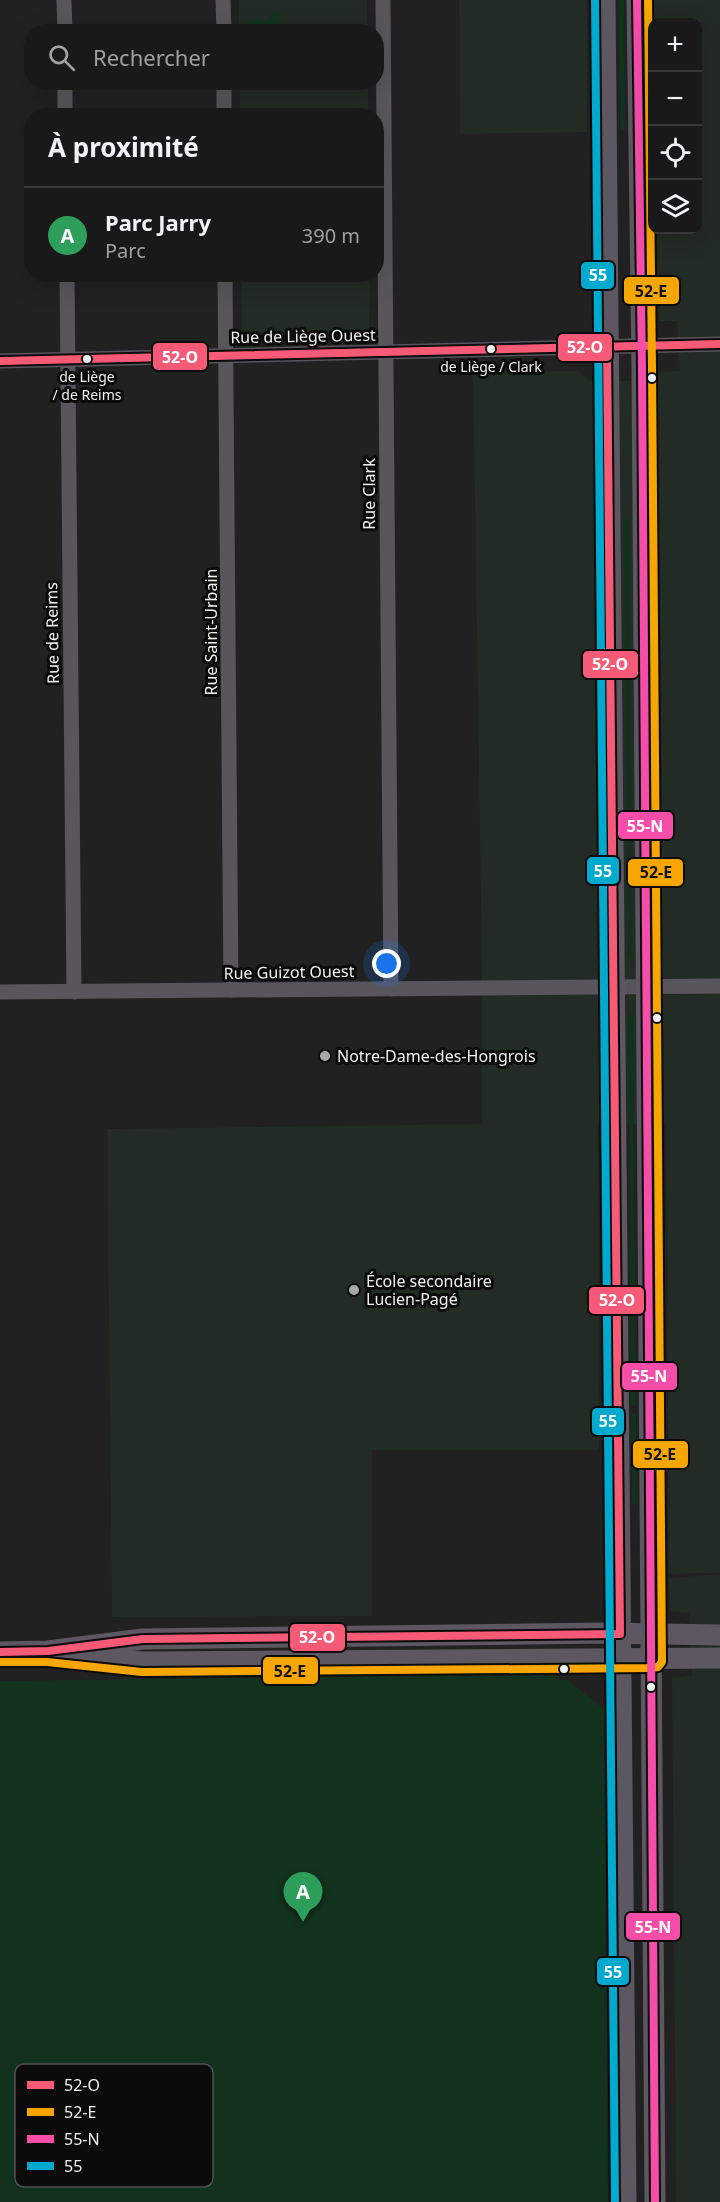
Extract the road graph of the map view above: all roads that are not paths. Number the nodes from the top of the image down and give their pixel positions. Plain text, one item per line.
1 (64, 0) edge
2 (223, 0) edge
3 (383, 0) edge
4 (605, 0) edge
5 (637, 0) edge
6 (65, 24) edge
7 (224, 24) edge
8 (383, 24) edge
9 (65, 90) edge
10 (224, 90) edge
11 (384, 90) edge
12 (65, 108) edge
13 (224, 108) edge
14 (384, 108) edge
15 (384, 117) edge
16 (67, 282) edge
17 (225, 282) edge
18 (720, 344) edge
19 (608, 346) junction
20 (641, 346) junction
21 (386, 351) junction
22 (226, 356) junction
23 (68, 359) junction
24 (0, 361) edge
25 (646, 986) junction
26 (720, 986) edge
27 (614, 987) junction
28 (391, 989) junction
29 (231, 990) junction
30 (0, 992) edge
31 (74, 992) junction
32 (620, 1634) junction
33 (652, 1635) junction
34 (720, 1635) edge
35 (48, 1651) junction
36 (0, 1652) edge
37 (620, 1658) junction
38 (652, 1658) junction
39 (720, 1658) edge
40 (626, 2202) edge
41 (655, 2202) edge

1 - 6 street
2 - 7 street
3 - 8 street, Rue Clark
4 - 19 main road
5 - 20 main road
9 - 12 street
10 - 13 street
11 - 14 street, Rue Clark
15 - 21 street, Rue Clark
16 - 23 street, Rue de Reims
17 - 22 street, Rue Saint-Urbain
18 - 20 street, Rue de Liège Ouest
19 - 20 street, Rue de Liège Ouest
19 - 21 street, Rue de Liège Ouest
19 - 27 main road
20 - 25 main road
21 - 22 street, Rue de Liège Ouest
21 - 28 street, Rue Clark
22 - 23 street, Rue de Liège Ouest
22 - 29 street, Rue Saint-Urbain
23 - 24 street, Rue de Liège Ouest
23 - 31 street, Rue de Reims
25 - 26 street, Rue Guizot Ouest
25 - 27 street, Rue Guizot Ouest
25 - 33 main road
27 - 28 street, Rue Guizot Ouest
27 - 32 main road
28 - 29 street, Rue Guizot Ouest
29 - 31 street, Rue Guizot Ouest
30 - 31 street, Rue Guizot Ouest
32 - 33 main road
32 - 35 main road
32 - 37 main road
33 - 34 main road
33 - 38 main road
35 - 36 main road
35 - 37 main road
37 - 38 main road
37 - 40 main road
38 - 39 main road
38 - 41 main road

